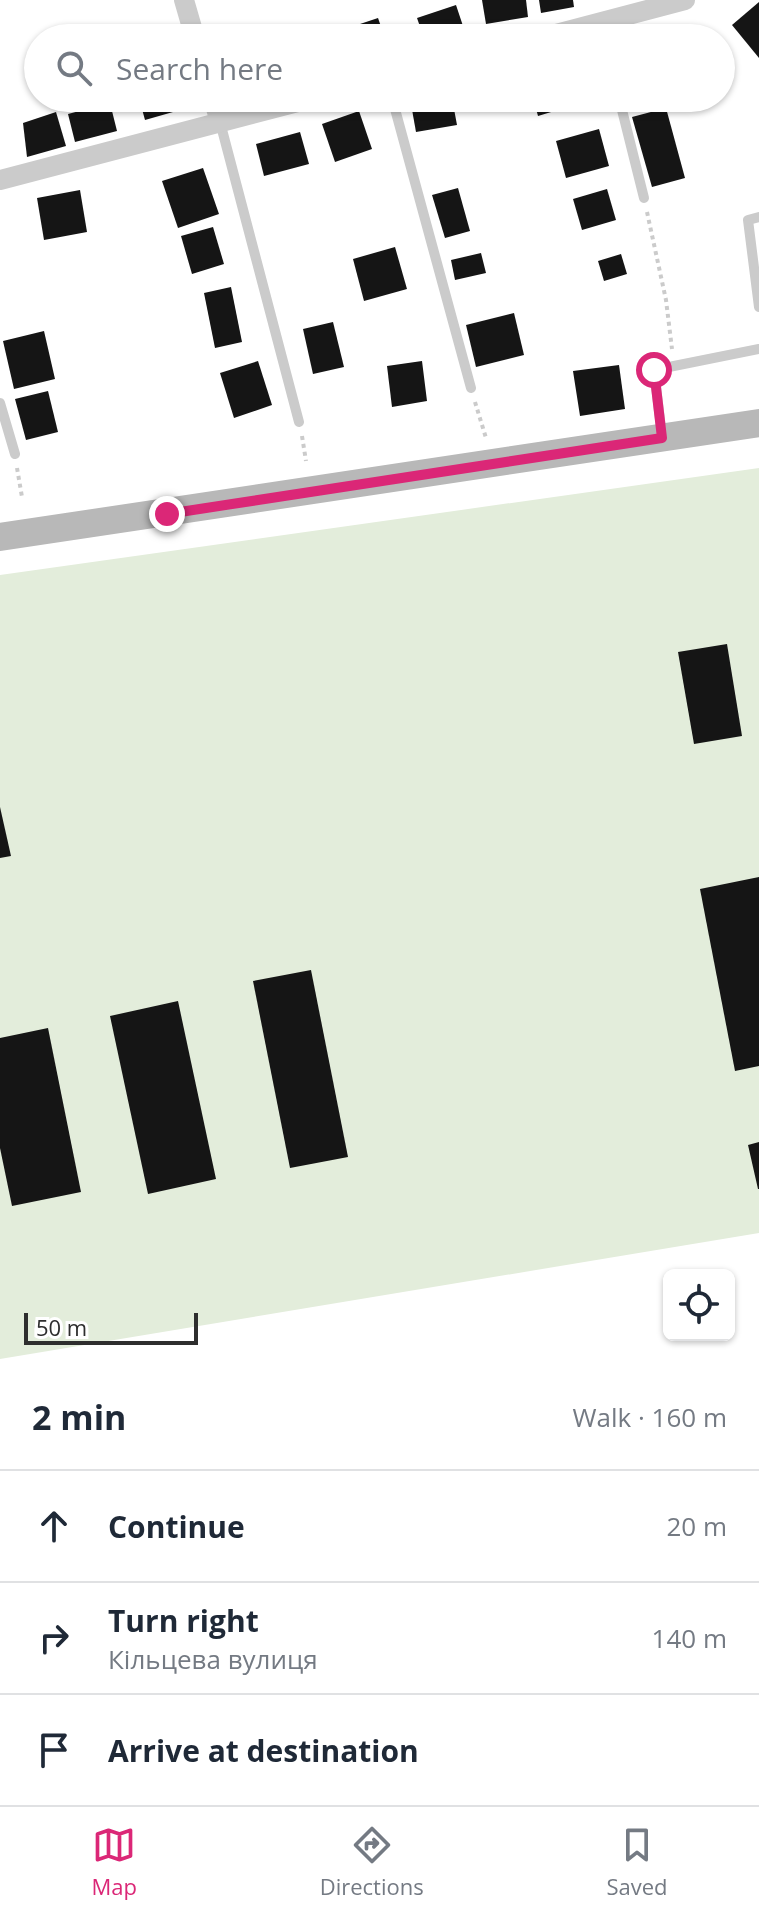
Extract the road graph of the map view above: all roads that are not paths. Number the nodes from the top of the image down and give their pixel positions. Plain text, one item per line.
1 (184, 0) edge
2 (685, 0) edge
3 (191, 24) edge
4 (619, 24) edge
5 (217, 112) edge
6 (259, 112) edge
7 (396, 112) edge
8 (622, 112) edge
9 (220, 122) junction
10 (0, 180) edge
11 (644, 198) road end
12 (759, 217) edge
13 (756, 265) edge
14 (759, 307) edge
15 (759, 349) edge
16 (471, 388) road end
17 (0, 403) edge
18 (299, 422) road end
19 (759, 423) edge
20 (662, 438) junction
21 (15, 454) road end
22 (0, 537) edge

1 - 3 street
2 - 4 street
5 - 9 street
6 - 9 street
7 - 16 lane
8 - 11 lane
9 - 10 street
9 - 18 lane
12 - 13 lane
13 - 14 lane
15 - 20 lane
17 - 21 lane
19 - 20 main road
20 - 22 main road

